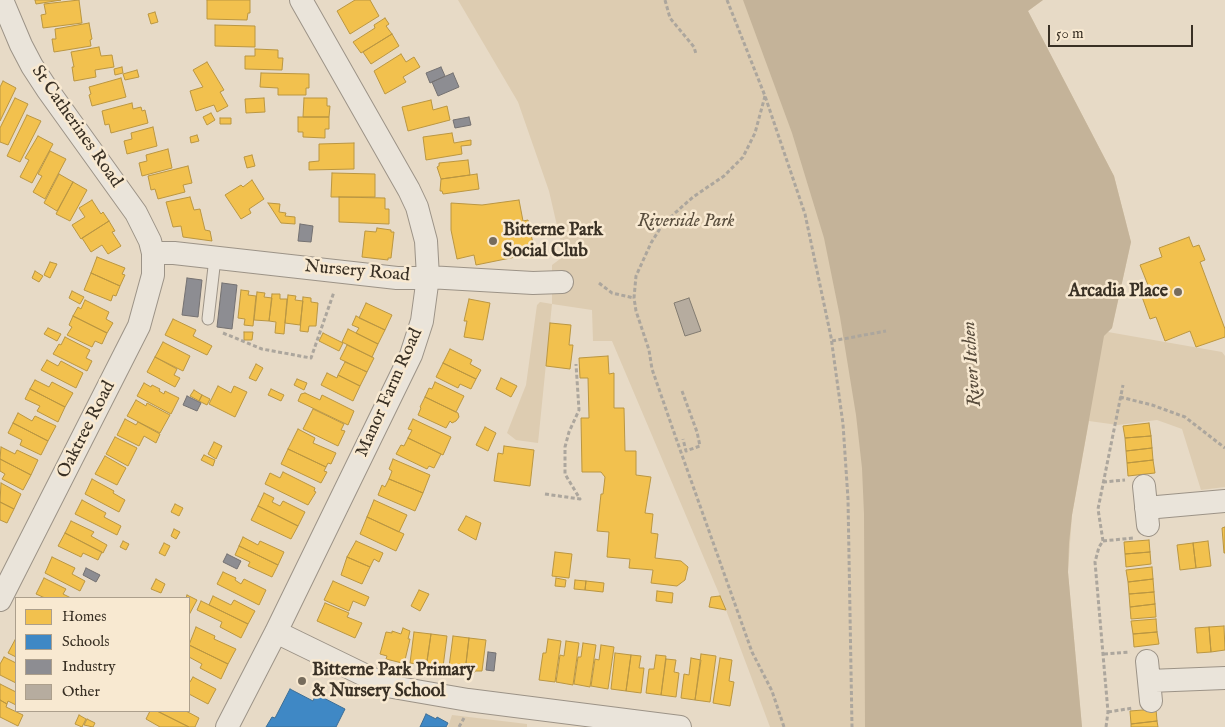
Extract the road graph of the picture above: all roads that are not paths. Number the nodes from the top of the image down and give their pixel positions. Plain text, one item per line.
1 (301, 0) edge
2 (3, 11) edge
3 (154, 253) junction
4 (215, 258) junction
5 (428, 277) junction
6 (562, 282) dead end
7 (208, 319) dead end
8 (1225, 501) edge
9 (1146, 506) dead end
10 (0, 600) edge
11 (276, 632) junction
12 (1225, 678) edge
13 (1149, 681) dead end
14 (227, 727) edge
15 (680, 727) edge

1 - 5 street, Manor Farm Road
2 - 3 street, St Catherines Road
3 - 4 street, Nursery Road
3 - 10 street, Oaktree Road
4 - 5 street, Nursery Road
4 - 7 lane
5 - 6 street, Nursery Road
5 - 11 street, Manor Farm Road
8 - 9 street
11 - 14 street, Manor Farm Road
11 - 15 street
12 - 13 street

